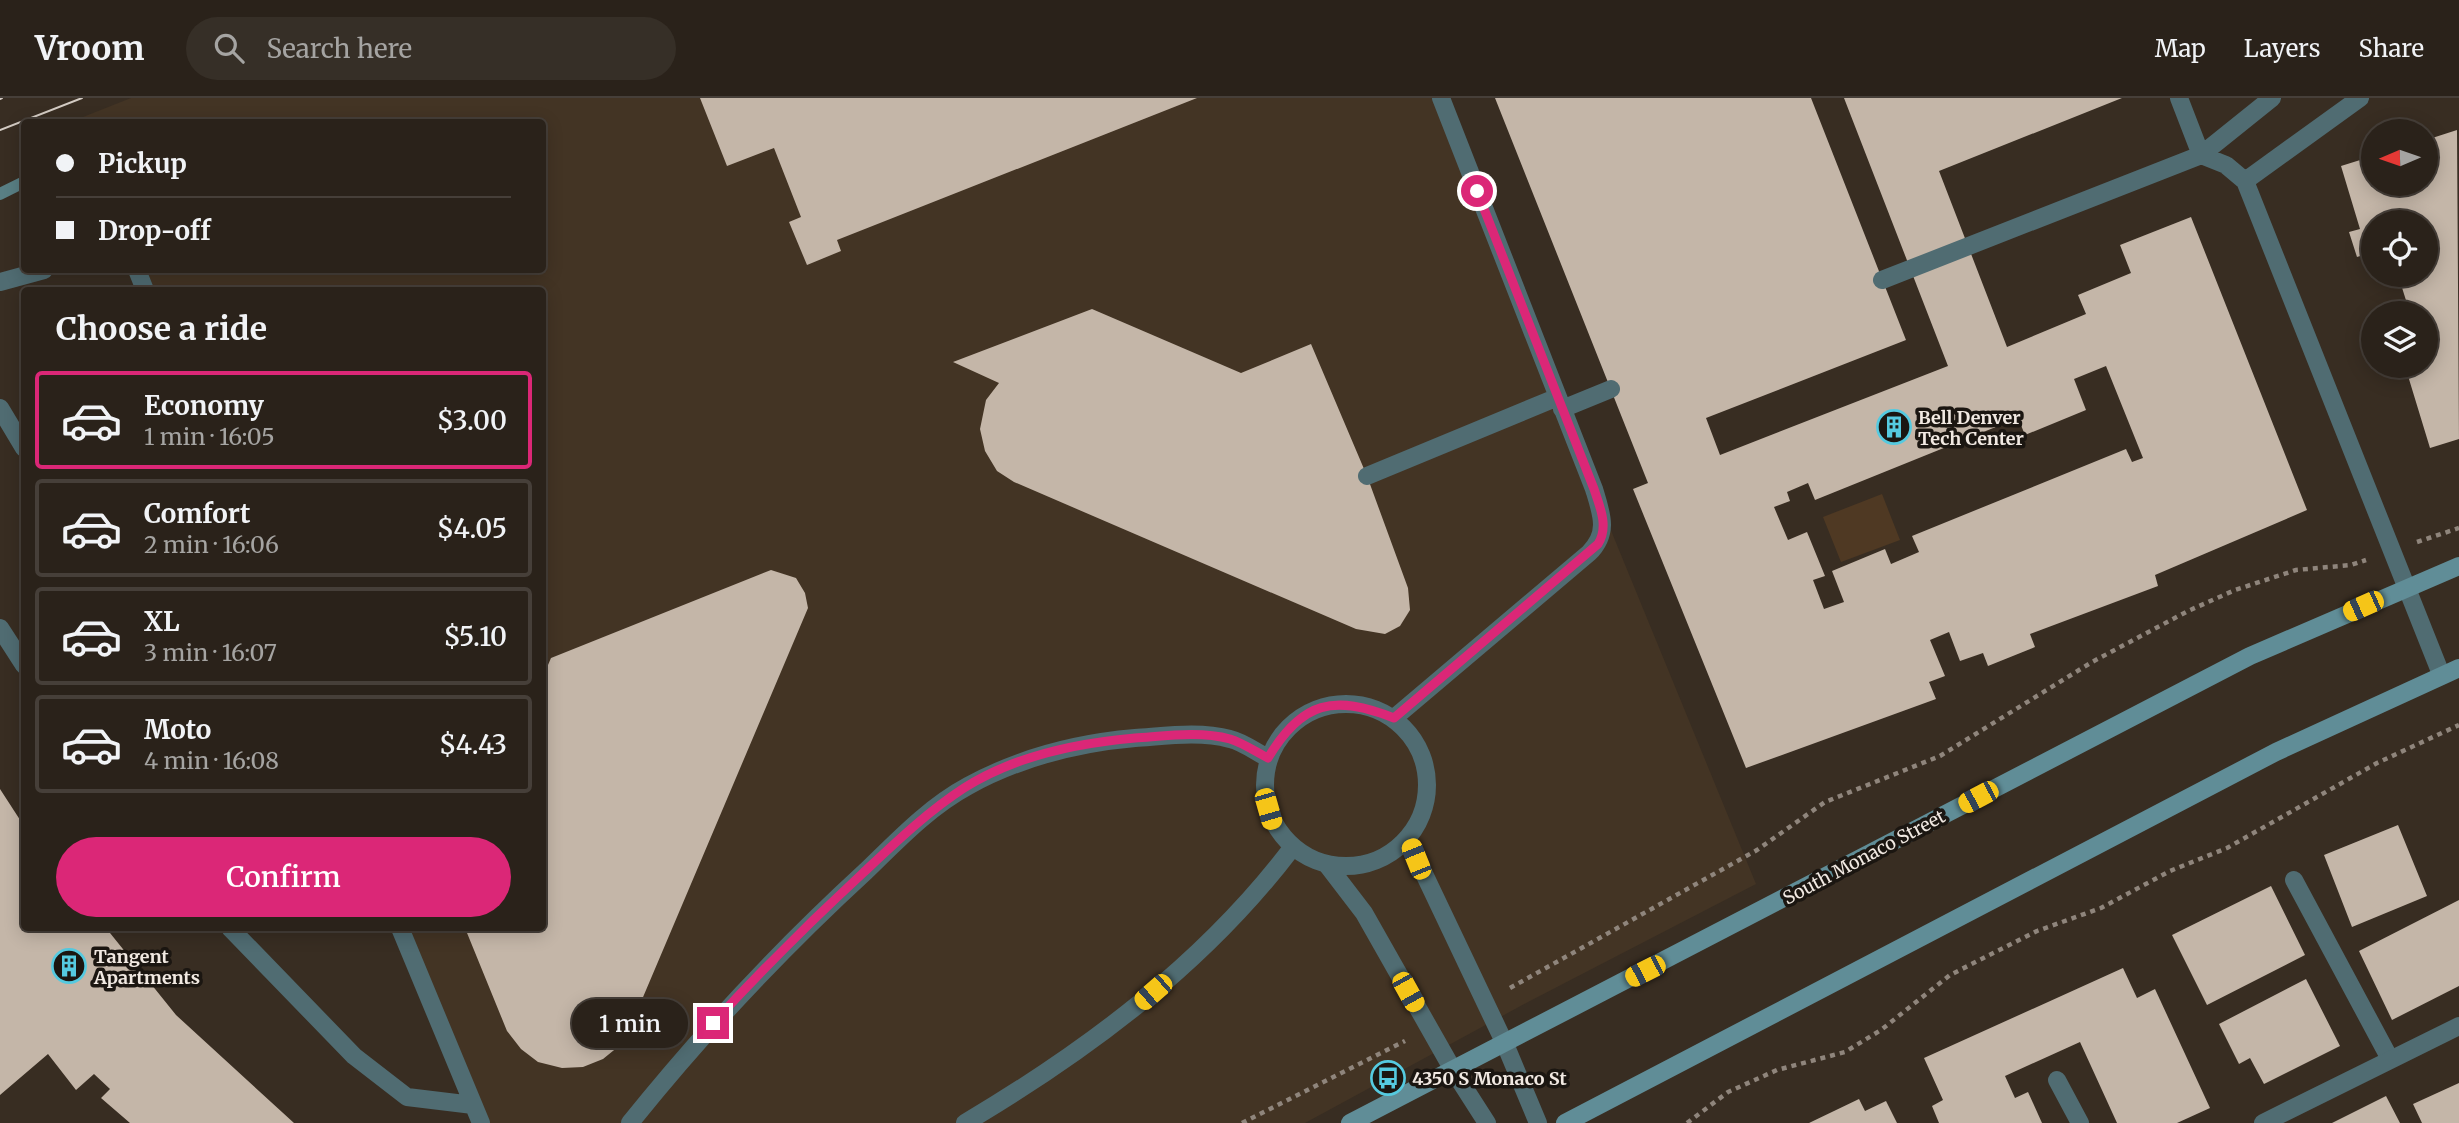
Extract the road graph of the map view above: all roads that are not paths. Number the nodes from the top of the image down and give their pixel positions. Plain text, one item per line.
1 (1441, 98) edge
2 (2179, 98) edge
3 (2272, 98) edge
4 (2360, 98) edge
5 (2200, 155) junction
6 (2245, 181) junction
7 (33, 273) edge
8 (1882, 280) dead end
9 (0, 282) edge
10 (1611, 389) dead end
11 (1560, 403) junction
12 (0, 408) edge
13 (21, 443) edge
14 (1367, 476) dead end
15 (2459, 566) edge
16 (2408, 586) junction
17 (0, 628) edge
18 (21, 660) edge
19 (2459, 668) edge
20 (2441, 674) junction
21 (1394, 718) junction
22 (1268, 758) junction
23 (1408, 840) junction
24 (1292, 848) junction
25 (1328, 866) junction
26 (2294, 880) dead end
27 (233, 931) edge
28 (401, 931) edge
29 (2459, 1026) edge
30 (1505, 1044) junction
31 (2390, 1059) junction
32 (1452, 1070) junction
33 (2057, 1080) dead end
34 (473, 1105) junction
35 (481, 1123) edge
36 (630, 1123) edge
37 (965, 1123) edge
38 (1350, 1123) edge
39 (1487, 1123) edge
40 (1538, 1123) edge
41 (1565, 1123) edge
42 (2080, 1123) edge
43 (2263, 1123) edge

1 - 11 street
2 - 5 street
3 - 5 street
4 - 6 street
5 - 6 street
5 - 8 street
6 - 16 street
7 - 9 street
10 - 11 street
11 - 14 street
11 - 21 street
12 - 13 street
15 - 16 main road, South Monaco Street
16 - 20 street
16 - 30 main road, South Monaco Street
17 - 18 street
19 - 20 main road
20 - 41 main road
21 - 22 street
21 - 23 street
22 - 24 street
22 - 36 street
23 - 25 street
23 - 30 street
24 - 25 street
24 - 37 street
25 - 32 street
26 - 31 street
27 - 34 street
28 - 34 street
29 - 31 street
30 - 32 main road, South Monaco Street
30 - 40 street
31 - 43 street
32 - 38 main road, South Monaco Street
32 - 39 street
33 - 42 street
34 - 35 street

